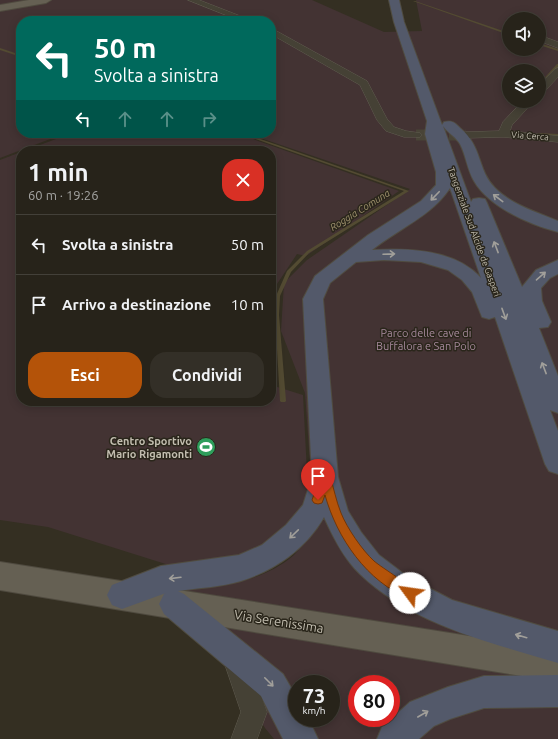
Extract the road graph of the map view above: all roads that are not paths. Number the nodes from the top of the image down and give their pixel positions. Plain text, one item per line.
1 (46, 0) edge
2 (192, 0) edge
3 (394, 0) edge
4 (404, 0) edge
5 (0, 8) edge
6 (235, 16) edge
7 (276, 34) edge
8 (546, 41) edge
9 (558, 45) edge
10 (558, 71) edge
11 (546, 84) edge
12 (522, 108) edge
13 (442, 116) junction
14 (503, 134) junction
15 (416, 135) tunnel mouth
16 (466, 135) tunnel mouth
17 (558, 139) edge
18 (558, 227) edge
19 (350, 257) junction
20 (558, 266) edge
21 (558, 362) edge
22 (558, 404) edge
23 (544, 427) junction
24 (558, 464) edge
25 (325, 477) junction
26 (0, 576) edge
27 (122, 595) junction
28 (174, 604) junction
29 (558, 647) edge
30 (233, 652) junction
31 (558, 666) edge
32 (558, 691) edge
33 (244, 739) edge
34 (301, 739) edge
35 (394, 739) edge

1 - 5 main road
2 - 6 street
3 - 13 highway, Tangenziale Sud Alcide de Gasperi
4 - 13 highway, Tangenziale Sud Alcide de Gasperi
7 - 15 street
8 - 9 street
10 - 11 street
12 - 14 street
18 -> 13 highway
13 -> 19 highway
22 -> 13 highway, Tangenziale Sud Alcide de Gasperi
13 -> 23 highway, Tangenziale Sud Alcide de Gasperi
14 - 16 street, Via Cerca
14 - 17 street, Via Cerca
19 -> 23 highway
19 - 25 highway
21 -> 20 highway
23 - 24 highway, Tangenziale Sud Alcide de Gasperi
25 -> 27 highway
29 -> 25 highway
26 - 27 main road, Via Serenissima
27 - 28 main road, Via Serenissima
28 - 30 highway
28 - 31 main road, Via Serenissima
30 - 33 street
30 -> 34 highway
35 -> 32 highway

